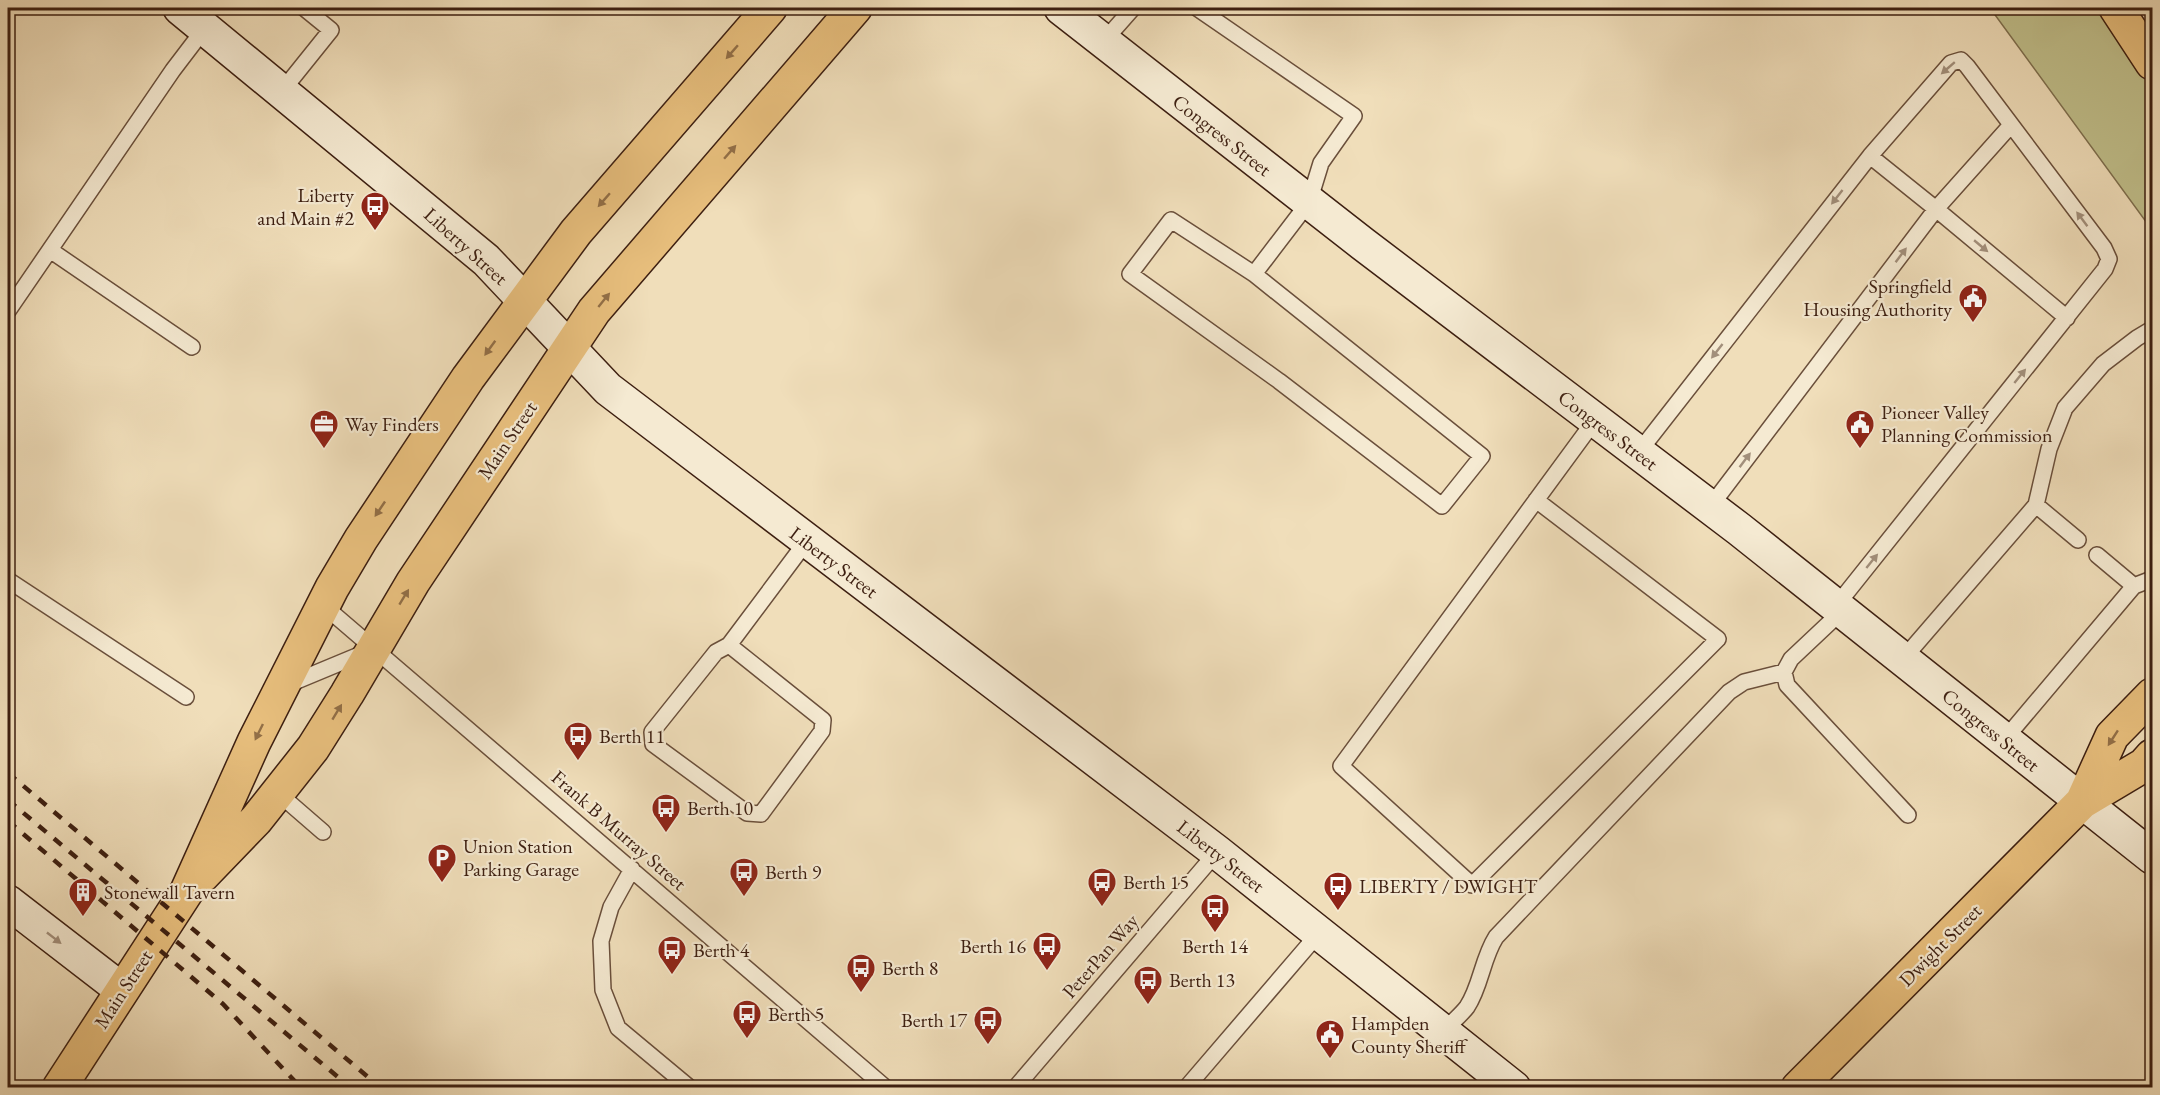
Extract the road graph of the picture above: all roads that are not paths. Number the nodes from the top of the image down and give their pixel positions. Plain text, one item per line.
1 (180, 8) edge
2 (304, 8) edge
3 (770, 8) edge
4 (855, 8) edge
5 (1061, 8) edge
6 (1133, 8) edge
7 (1197, 8) edge
8 (2116, 8) edge
9 (205, 28) junction
10 (1103, 42) junction
11 (2152, 63) edge
12 (282, 91) junction
13 (2011, 125) junction
14 (1870, 156) junction
15 (1309, 202) junction
16 (1936, 209) junction
17 (50, 250) junction
18 (1254, 274) junction
19 (524, 300) junction
20 (8, 310) edge
21 (2067, 318) junction
22 (2152, 328) edge
23 (192, 347) dead end
24 (569, 347) junction
25 (1595, 420) junction
26 (1638, 453) junction
27 (1536, 500) junction
28 (2036, 505) junction
29 (1710, 507) junction
30 (2078, 540) dead end
31 (806, 542) junction
32 (2097, 555) dead end
33 (2152, 579) edge
34 (8, 580) edge
35 (2134, 586) junction
36 (323, 605) junction
37 (1839, 609) junction
38 (729, 645) junction
39 (375, 648) junction
40 (1903, 659) junction
41 (1784, 672) junction
42 (281, 687) junction
43 (2152, 695) edge
44 (186, 697) dead end
45 (2004, 740) junction
46 (2152, 756) edge
47 (278, 793) junction
48 (2082, 802) junction
49 (1908, 815) dead end
50 (323, 832) dead end
51 (1217, 852) junction
52 (2152, 857) edge
53 (632, 869) junction
54 (187, 891) junction
55 (8, 902) edge
56 (1319, 933) junction
57 (122, 990) junction
58 (1444, 1031) junction
59 (59, 1088) edge
60 (690, 1088) edge
61 (886, 1088) edge
62 (1015, 1088) edge
63 (1186, 1088) edge
64 (1514, 1088) edge
65 (1798, 1088) edge

1 - 9 main road, Liberty Street
2 - 12 lane
3 -> 19 main road, Main Street
24 -> 4 main road, Main Street
5 - 10 main road, Congress Street
6 - 10 lane
7 - 15 lane
8 - 11 main road
9 - 12 main road, Liberty Street
9 - 17 lane
10 - 15 main road, Congress Street
12 - 19 main road, Liberty Street
13 -> 14 lane
13 - 16 lane
21 -> 13 lane
14 - 16 lane
14 -> 26 lane
15 - 18 lane
15 - 25 main road, Congress Street
16 -> 21 lane
29 -> 16 lane
17 - 20 lane
17 - 23 lane
18 - 18 lane
19 - 24 main road, Liberty Street
19 -> 36 main road, Main Street
37 -> 21 lane
22 - 28 lane
24 - 31 main road, Liberty Street
39 -> 24 main road, Main Street
25 - 26 main road, Congress Street
25 - 27 lane
26 - 29 main road, Congress Street
27 - 27 lane
28 - 30 lane
28 - 40 lane
29 - 37 main road, Congress Street
31 - 38 lane
31 - 51 main road, Liberty Street
32 - 35 lane
33 - 35 lane
34 - 44 lane
35 - 45 lane
36 - 39 lane, Frank B Murray Street
36 - 42 main road, Main Street
37 - 40 main road, Congress Street
37 - 41 lane
38 - 38 lane
39 - 42 lane
47 -> 39 main road, Main Street
39 - 53 lane, Frank B Murray Street
40 - 45 main road, Congress Street
41 - 49 lane
41 - 58 lane
42 -> 54 main road, Main Street
43 -> 48 main road, Dwight Street
45 - 48 main road, Congress Street
46 - 48 main road, Dwight Street
47 - 50 lane
47 - 54 main road, Main Street
48 - 52 main road, Congress Street
48 - 65 main road, Dwight Street
51 - 56 main road, Liberty Street
51 - 62 lane, PeterPan Way
53 - 60 lane
53 - 61 lane, Frank B Murray Street
54 - 57 main road, Main Street
55 -> 57 main road
56 - 58 main road, Liberty Street
56 - 63 lane
57 - 59 main road, Main Street
58 - 64 main road, Liberty Street

